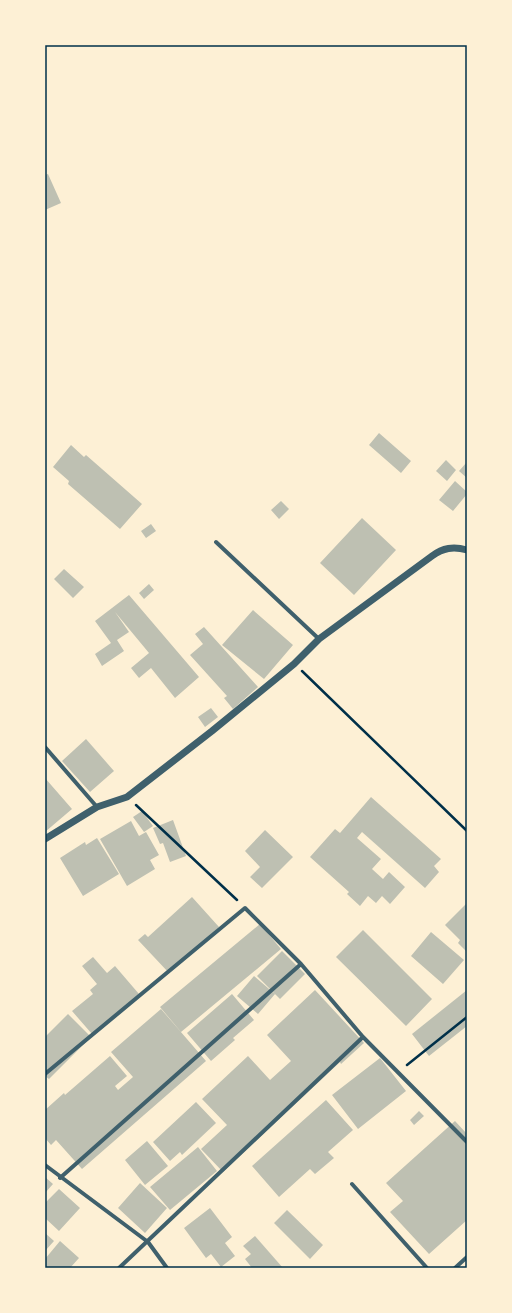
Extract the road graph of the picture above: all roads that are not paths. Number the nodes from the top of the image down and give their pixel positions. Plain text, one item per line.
1 (216, 542) dead end
2 (467, 550) edge
3 (319, 640) junction
4 (45, 747) edge
5 (97, 807) junction
6 (45, 839) edge
7 (301, 964) junction
8 (363, 1037) junction
9 (45, 1074) edge
10 (467, 1142) edge
11 (45, 1165) edge
12 (60, 1178) junction
13 (352, 1184) dead end
14 (148, 1242) junction
15 (467, 1257) edge
16 (119, 1268) edge
17 (167, 1268) edge
18 (427, 1268) edge
19 (455, 1268) edge

1 - 3 street
2 - 3 street
3 - 5 street
4 - 5 street
5 - 6 street
7 - 8 street
7 - 9 street
7 - 12 street
8 - 10 street
8 - 14 street
11 - 12 street
12 - 14 street
13 - 18 street
14 - 16 street
14 - 17 street
15 - 19 street

